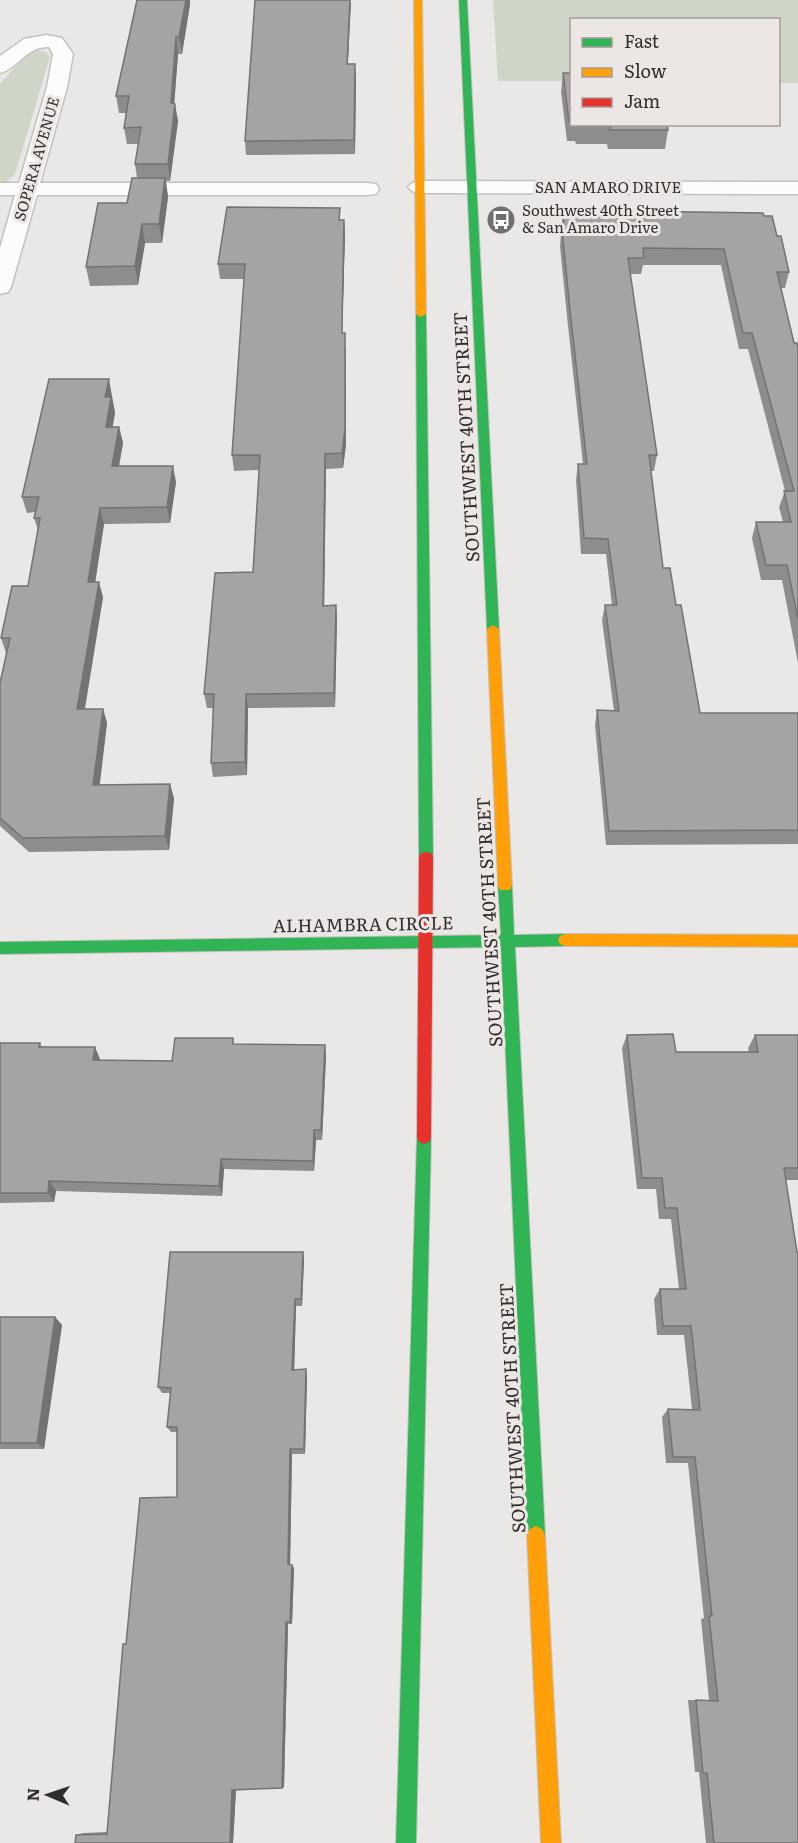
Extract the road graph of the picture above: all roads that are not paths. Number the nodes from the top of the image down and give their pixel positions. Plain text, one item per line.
1 (418, 0) edge
2 (464, 0) edge
3 (0, 67) edge
4 (419, 188) junction
5 (473, 188) junction
6 (798, 188) edge
7 (0, 189) edge
8 (28, 189) junction
9 (368, 189) dead end
10 (0, 287) edge
11 (509, 940) junction
12 (798, 941) edge
13 (426, 942) junction
14 (0, 948) edge
15 (406, 1843) edge
16 (550, 1843) edge

1 - 4 main road
2 - 5 main road, SOUTHWEST 40TH STREET
3 - 8 street, SOPERA AVENUE
4 - 5 street, SAN AMARO DRIVE
4 - 13 main road
5 - 6 street, SAN AMARO DRIVE
5 - 11 main road, SOUTHWEST 40TH STREET
7 - 8 street
8 - 9 street
8 - 10 street, SOPERA AVENUE
11 - 12 main road, ALHAMBRA CIRCLE
11 - 13 main road, ALHAMBRA CIRCLE
11 - 16 main road, SOUTHWEST 40TH STREET
13 - 14 main road, ALHAMBRA CIRCLE
13 - 15 main road

